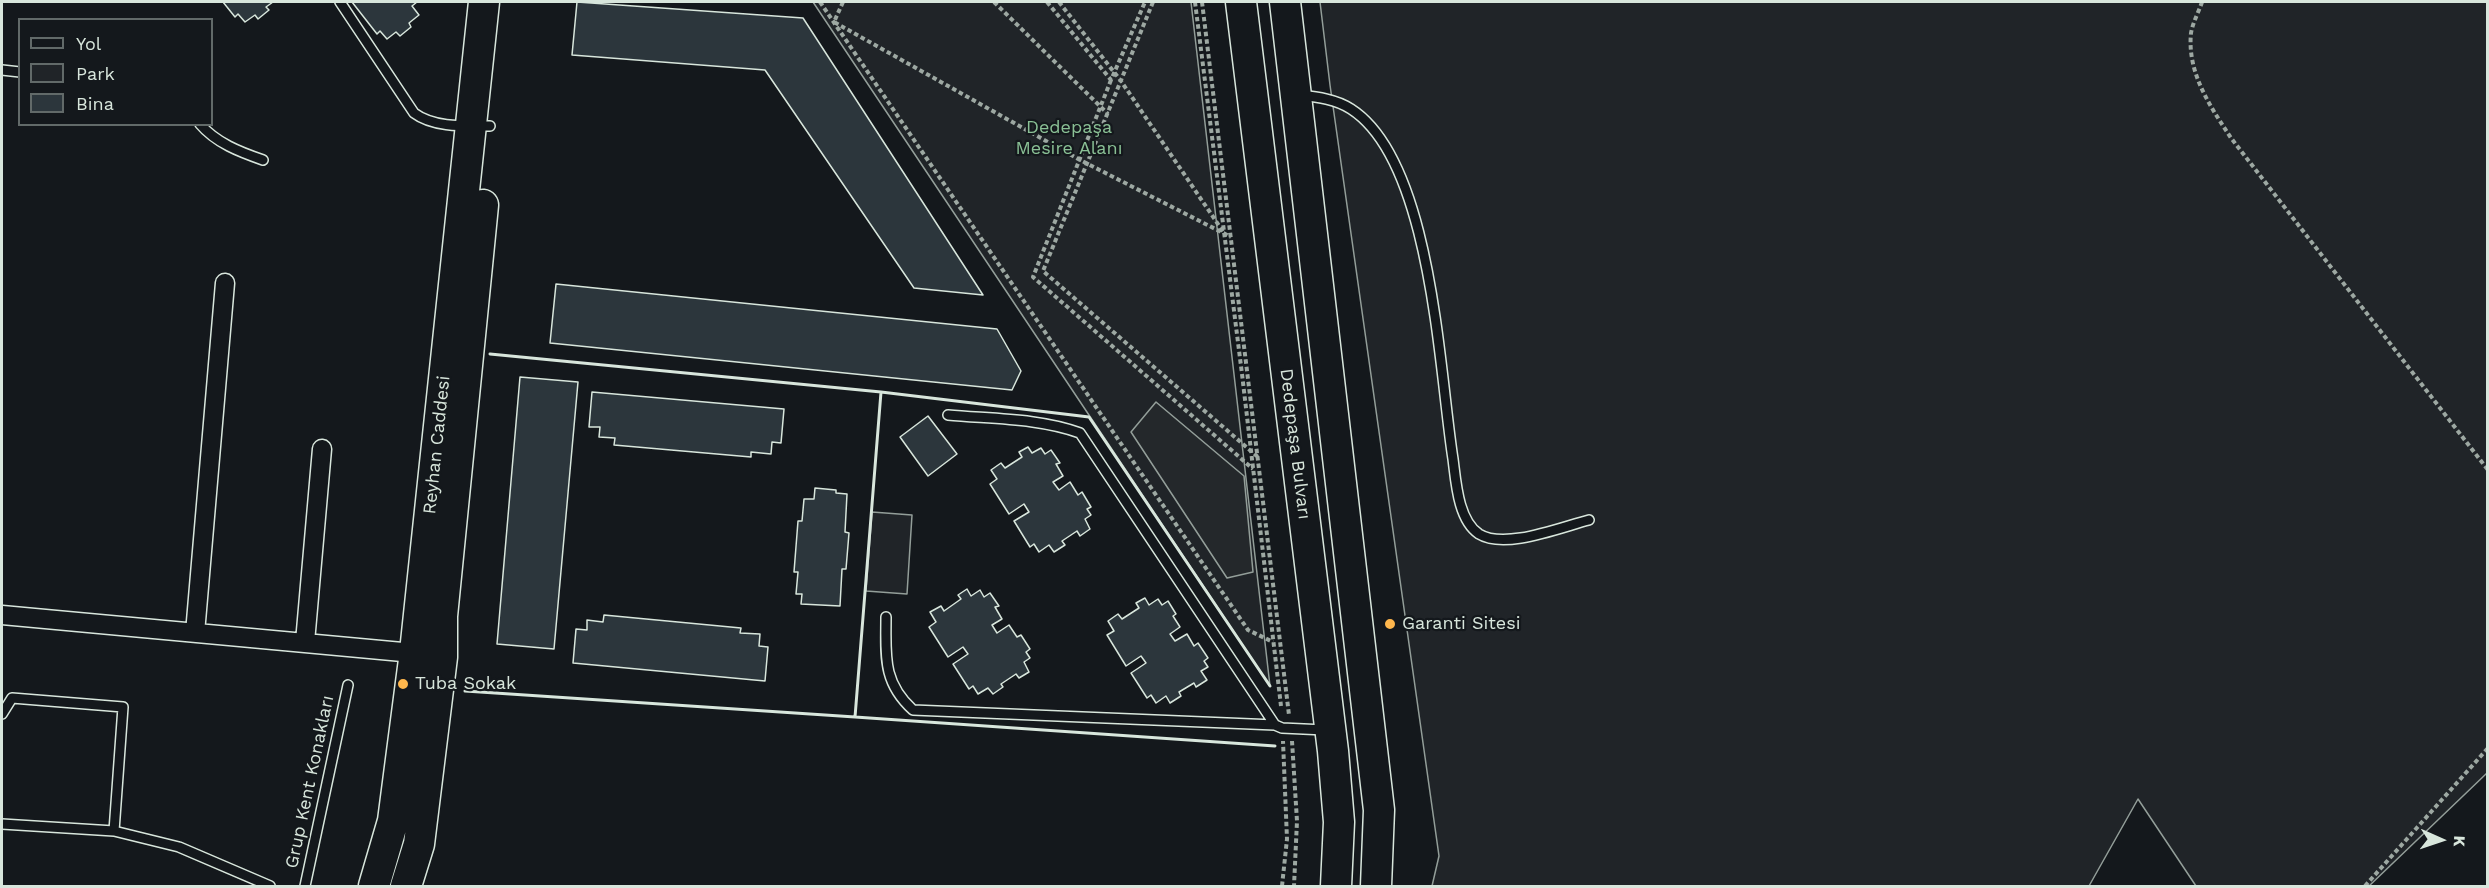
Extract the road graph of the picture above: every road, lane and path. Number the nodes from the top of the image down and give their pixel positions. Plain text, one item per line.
1 (340, 2) edge
2 (484, 2) edge
3 (502, 2) edge
4 (820, 2) edge
5 (843, 2) edge
6 (994, 2) edge
7 (1047, 2) edge
8 (1059, 2) edge
9 (1145, 2) edge
10 (1154, 2) edge
11 (1195, 2) edge
12 (1202, 2) edge
13 (1241, 2) edge
14 (1285, 2) edge
15 (2202, 2) edge
16 (834, 22) junction
17 (2, 70) edge
18 (18, 72) edge
19 (1115, 72) junction
20 (1111, 80) junction
21 (1121, 81) junction
22 (1297, 95) junction
23 (1101, 106) junction
24 (1108, 114) junction
25 (202, 126) edge
26 (480, 126) junction
27 (263, 160) dead end
28 (1080, 160) junction
29 (1087, 164) junction
30 (1224, 233) junction
31 (1231, 237) junction
32 (225, 283) dead end
33 (948, 415) dead end
34 (322, 449) dead end
35 (1251, 453) junction
36 (1259, 458) junction
37 (1253, 469) junction
38 (2487, 470) edge
39 (1589, 520) dead end
40 (2, 615) edge
41 (886, 617) dead end
42 (195, 633) junction
43 (305, 642) junction
44 (1274, 642) junction
45 (1281, 646) junction
46 (429, 654) junction
47 (348, 685) dead end
48 (2, 714) edge
49 (1283, 727) junction
50 (1331, 730) junction
51 (2487, 748) edge
52 (2, 824) edge
53 (114, 831) junction
54 (249, 882) edge
55 (270, 886) edge
56 (304, 886) edge
57 (374, 886) edge
58 (406, 886) edge
59 (1281, 886) edge
60 (1294, 886) edge
61 (1336, 886) edge
62 (1376, 886) edge
63 (2365, 886) edge

1 - 26 lane
2 - 26 main road, Reyhan Caddesi
3 - 26 main road, Reyhan Caddesi
4 - 16 path
5 - 16 path
6 - 23 path
7 - 20 path
8 - 19 path
9 - 19 path
10 - 21 path
11 - 30 path
12 - 31 path
13 - 50 main road, Dedepaşa Bulvarı
14 - 22 main road
15 - 38 path
16 - 28 path
16 - 44 path
17 - 18 lane
19 - 20 path
19 - 21 path
20 - 23 path
21 - 24 path
21 - 30 path
22 - 39 lane
22 - 62 main road
23 - 24 path
23 - 28 path
24 - 29 path
25 - 27 lane
26 - 46 main road, Reyhan Caddesi
28 - 29 path
28 - 37 path
29 - 30 path
29 - 35 path
30 - 31 path
30 - 35 path
31 - 36 path
32 - 42 street
33 - 49 lane
34 - 43 street
35 - 36 path
35 - 37 path
36 - 45 path
37 - 44 path
40 - 42 street
41 - 49 lane
42 - 43 street
43 - 46 street
44 - 45 path
44 - 49 path
45 - 49 path
46 - 57 main road, Reyhan Caddesi
46 - 58 main road, Reyhan Caddesi
47 - 56 lane, Grup Kent Konakları
48 - 53 lane
49 - 50 lane
49 - 59 path
49 - 60 path
50 - 61 main road, Dedepaşa Bulvarı
51 - 63 path
52 - 53 lane, Grup Kent Konakları
53 - 54 lane, Grup Kent Konakları
54 - 55 lane, Grup Kent Konakları

